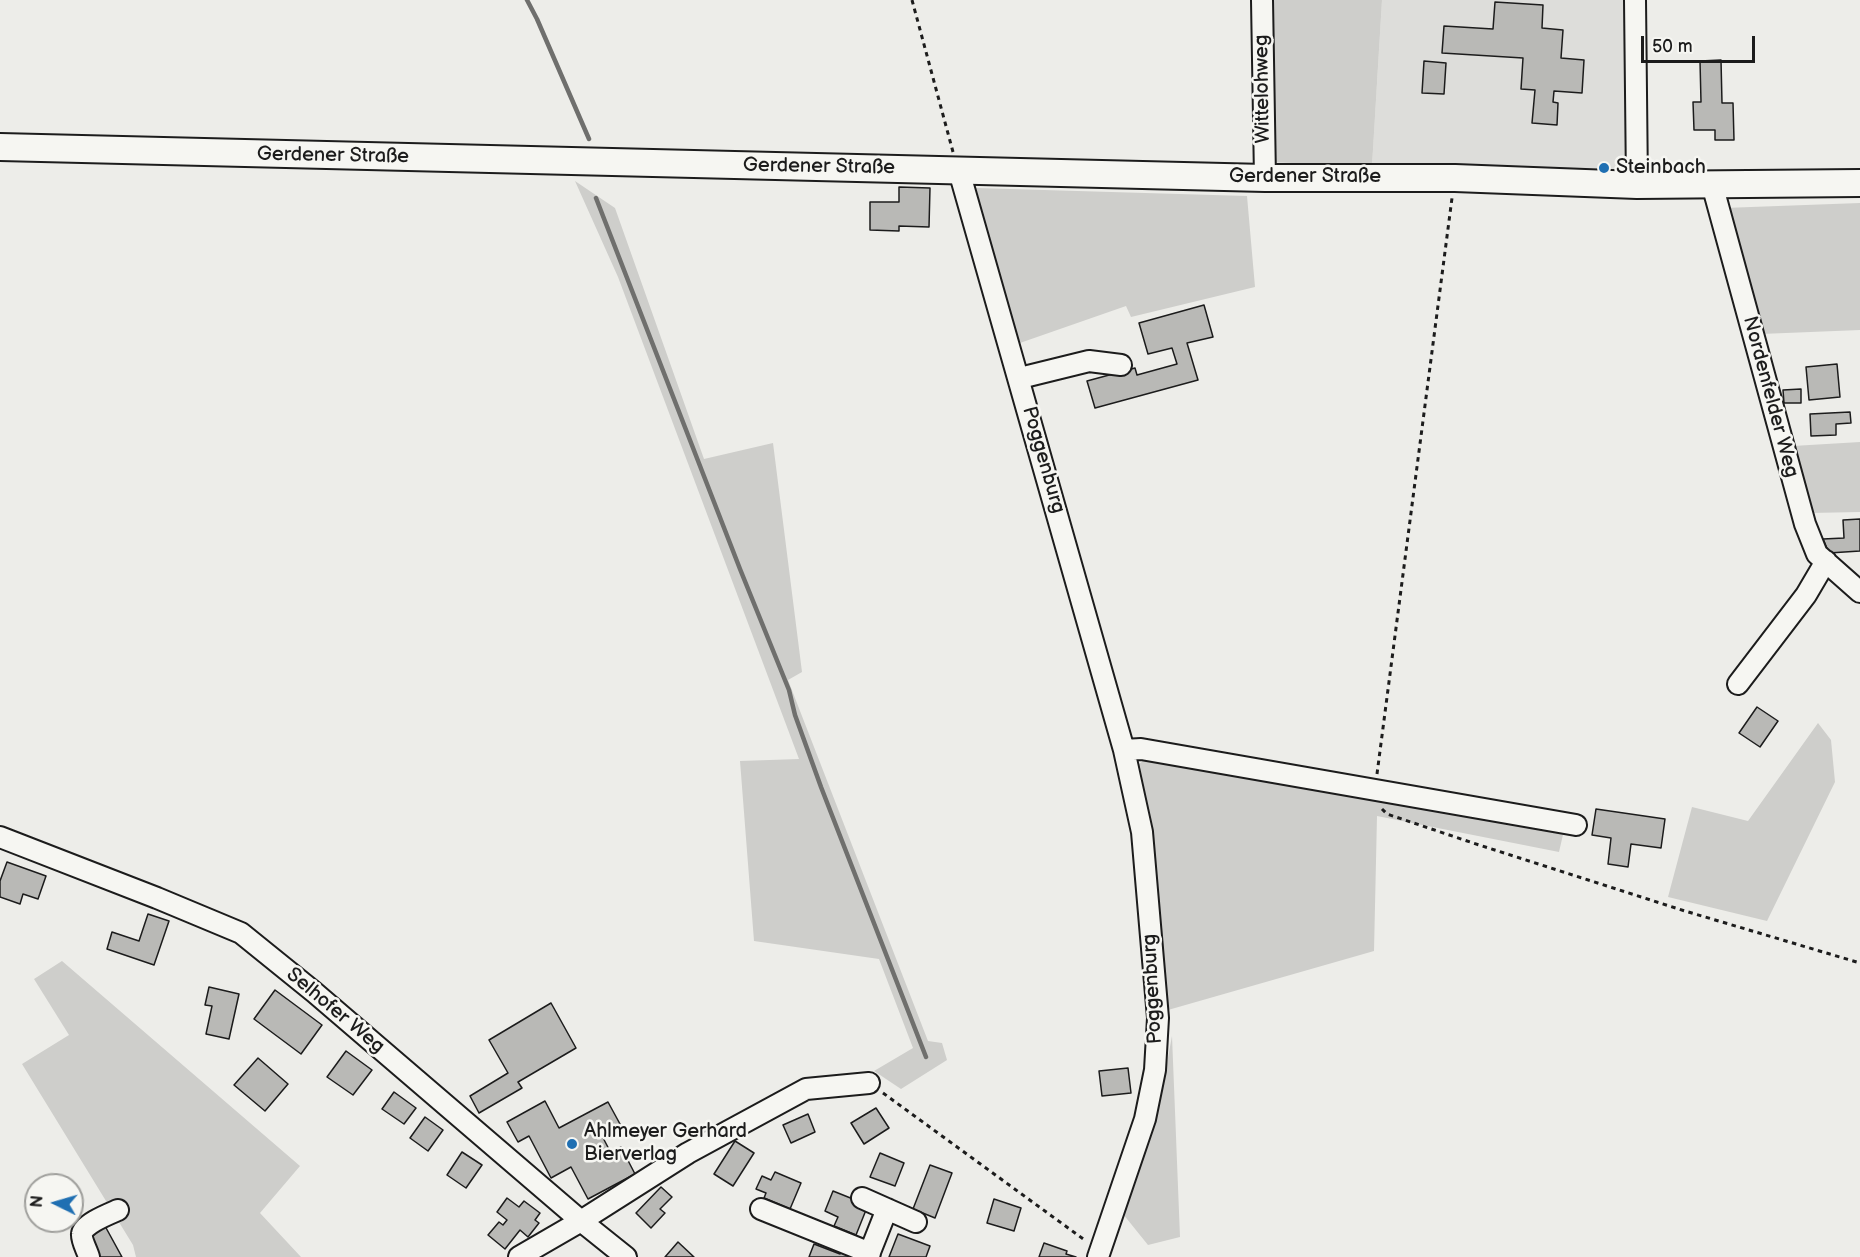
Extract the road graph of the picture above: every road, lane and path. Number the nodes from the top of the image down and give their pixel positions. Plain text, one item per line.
1 (912, 0) edge
2 (1262, 0) edge
3 (1635, 0) edge
4 (0, 147) edge
5 (959, 171) junction
6 (1265, 178) junction
7 (1455, 178) junction
8 (1860, 183) edge
9 (1712, 184) junction
10 (1637, 185) junction
11 (1121, 365) dead end
12 (1020, 378) junction
13 (1826, 561) junction
14 (1860, 592) edge
15 (1738, 684) dead end
16 (1124, 750) junction
17 (1375, 790) junction
18 (1576, 825) dead end
19 (0, 837) edge
20 (1860, 963) edge
21 (869, 1083) joint
22 (862, 1198) dead end
23 (761, 1209) dead end
24 (887, 1209) junction
25 (118, 1210) dead end
26 (581, 1221) junction
27 (916, 1221) dead end
28 (1099, 1254) edge
29 (869, 1255) edge
30 (89, 1257) edge
31 (519, 1257) edge
32 (626, 1257) edge

1 - 5 path
2 - 6 street, Wittelohweg
3 - 10 street
4 - 5 main road, Gerdener Straße
5 - 6 main road, Gerdener Straße
5 - 12 street, Poggenburg
6 - 7 main road, Gerdener Straße
7 - 10 main road, Gerdener Straße
7 - 17 path
8 - 9 main road, Gerdener Straße
9 - 10 main road, Gerdener Straße
9 - 13 street, Nordenfelder Weg
11 - 12 street
12 - 16 street, Poggenburg
13 - 14 street, Nordenfelder Weg
13 - 15 street
16 - 17 street
16 - 28 street, Poggenburg
17 - 18 street
17 - 20 path
19 - 26 street, Selhofer Weg
21 - 26 street
21 - 28 path
22 - 24 street
23 - 29 street
24 - 27 street
24 - 29 street
25 - 30 street
26 - 31 street
26 - 32 street, Selhofer Weg

